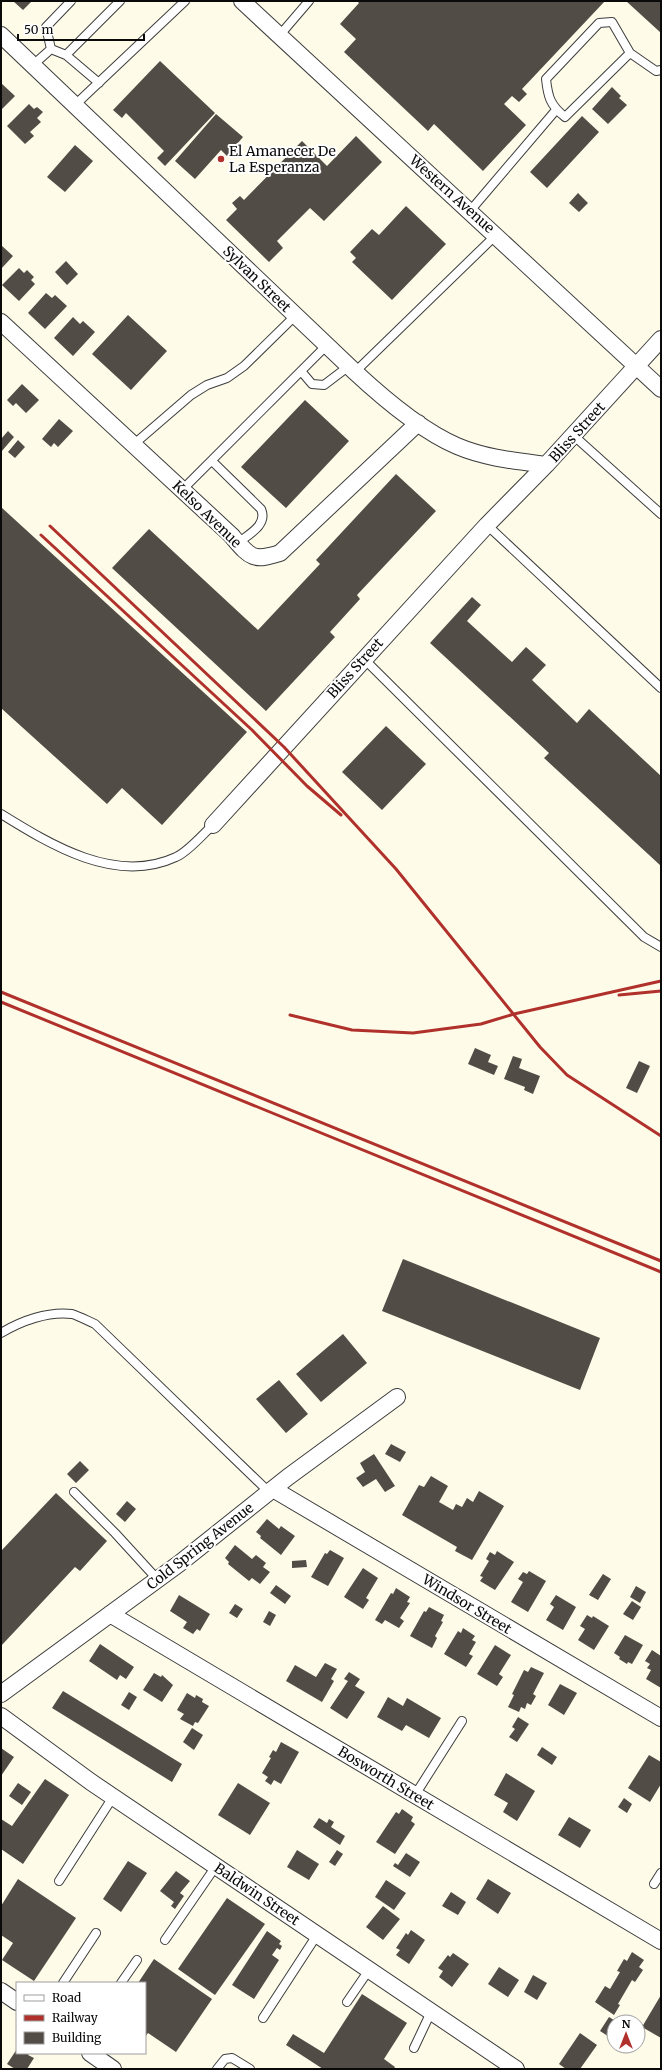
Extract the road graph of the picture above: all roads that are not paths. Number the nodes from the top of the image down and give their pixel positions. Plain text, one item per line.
1 (71, 1) edge
2 (120, 1) edge
3 (185, 1) edge
4 (242, 1) edge
5 (309, 1) edge
6 (1, 35) edge
7 (279, 36) junction
8 (51, 49) junction
9 (630, 53) junction
10 (66, 55) junction
11 (33, 65) junction
12 (661, 70) edge
13 (99, 83) junction
14 (75, 105) junction
15 (556, 110) junction
16 (470, 211) junction
17 (496, 235) junction
18 (296, 315) junction
19 (1, 322) edge
20 (661, 339) edge
21 (327, 345) junction
22 (636, 365) junction
23 (352, 369) junction
24 (301, 372) junction
25 (661, 388) edge
26 (418, 423) junction
27 (573, 435) junction
28 (133, 445) junction
29 (212, 461) junction
30 (546, 465) junction
31 (182, 490) junction
32 (661, 514) edge
33 (487, 525) junction
34 (238, 543) junction
35 (364, 659) junction
36 (661, 688) edge
37 (1, 814) edge
38 (213, 825) joint
39 (661, 947) edge
40 (1, 1333) edge
41 (397, 1397) dead end
42 (271, 1491) junction
43 (74, 1492) dead end
44 (158, 1580) junction
45 (110, 1614) junction
46 (1, 1694) edge
47 (1, 1716) edge
48 (661, 1718) edge
49 (462, 1720) dead end
50 (415, 1795) junction
51 (113, 1797) junction
52 (216, 1866) junction
53 (661, 1873) edge
54 (59, 1881) dead end
55 (654, 1884) dead end
56 (96, 1933) dead end
57 (317, 1935) junction
58 (165, 1940) dead end
59 (661, 1941) edge
60 (137, 1960) dead end
61 (369, 1970) junction
62 (64, 1982) edge
63 (122, 1982) edge
64 (1, 1991) edge
65 (16, 2001) edge
66 (347, 2002) dead end
67 (431, 2012) junction
68 (263, 2018) dead end
69 (414, 2048) dead end
70 (91, 2054) edge
71 (113, 2069) edge
72 (217, 2069) edge
73 (250, 2069) edge
74 (516, 2069) edge

1 - 8 lane
2 - 10 lane
3 - 13 lane
4 - 7 street, Western Avenue
5 - 7 lane
6 - 11 street, Sylvan Street
7 - 16 street, Western Avenue
8 - 10 lane
8 - 11 lane
9 - 12 lane
9 - 15 lane
9 - 15 lane
10 - 13 lane
11 - 14 street, Sylvan Street
13 - 14 lane
14 - 18 street, Sylvan Street
15 - 16 lane
16 - 17 street, Western Avenue
17 - 22 street, Western Avenue
17 - 23 lane
18 - 21 street, Sylvan Street
18 - 28 lane
19 - 28 street, Kelso Avenue
20 - 22 street, Bliss Street
21 - 23 street, Sylvan Street
21 - 24 lane
22 - 25 street, Western Avenue
22 - 27 street, Bliss Street
23 - 24 lane
23 - 26 street, Sylvan Street
24 - 29 lane
26 - 30 street, Sylvan Street
26 - 34 street, Kelso Avenue
27 - 30 street, Bliss Street
27 - 32 lane
28 - 31 street, Kelso Avenue
29 - 31 lane
29 - 34 lane
30 - 33 street, Bliss Street
31 - 34 street, Kelso Avenue
33 - 35 street, Bliss Street
33 - 36 lane
35 - 38 street, Bliss Street
35 - 39 lane
37 - 38 lane, Bliss Street
40 - 42 lane
41 - 42 street, Cold Spring Avenue
42 - 44 street, Cold Spring Avenue
42 - 48 street, Windsor Street
43 - 44 lane
44 - 45 street, Cold Spring Avenue
45 - 46 street, Cold Spring Avenue
45 - 50 street, Bosworth Street
47 - 51 street, Baldwin Street
49 - 50 lane
50 - 59 street, Bosworth Street
51 - 52 street, Baldwin Street
51 - 54 lane
52 - 57 street, Baldwin Street
52 - 58 lane
53 - 55 lane
56 - 62 lane
57 - 61 street, Baldwin Street
57 - 68 lane
60 - 63 lane
61 - 66 lane
61 - 67 street, Baldwin Street
64 - 65 street
67 - 69 lane
67 - 74 street, Baldwin Street
70 - 71 street
72 - 73 lane

